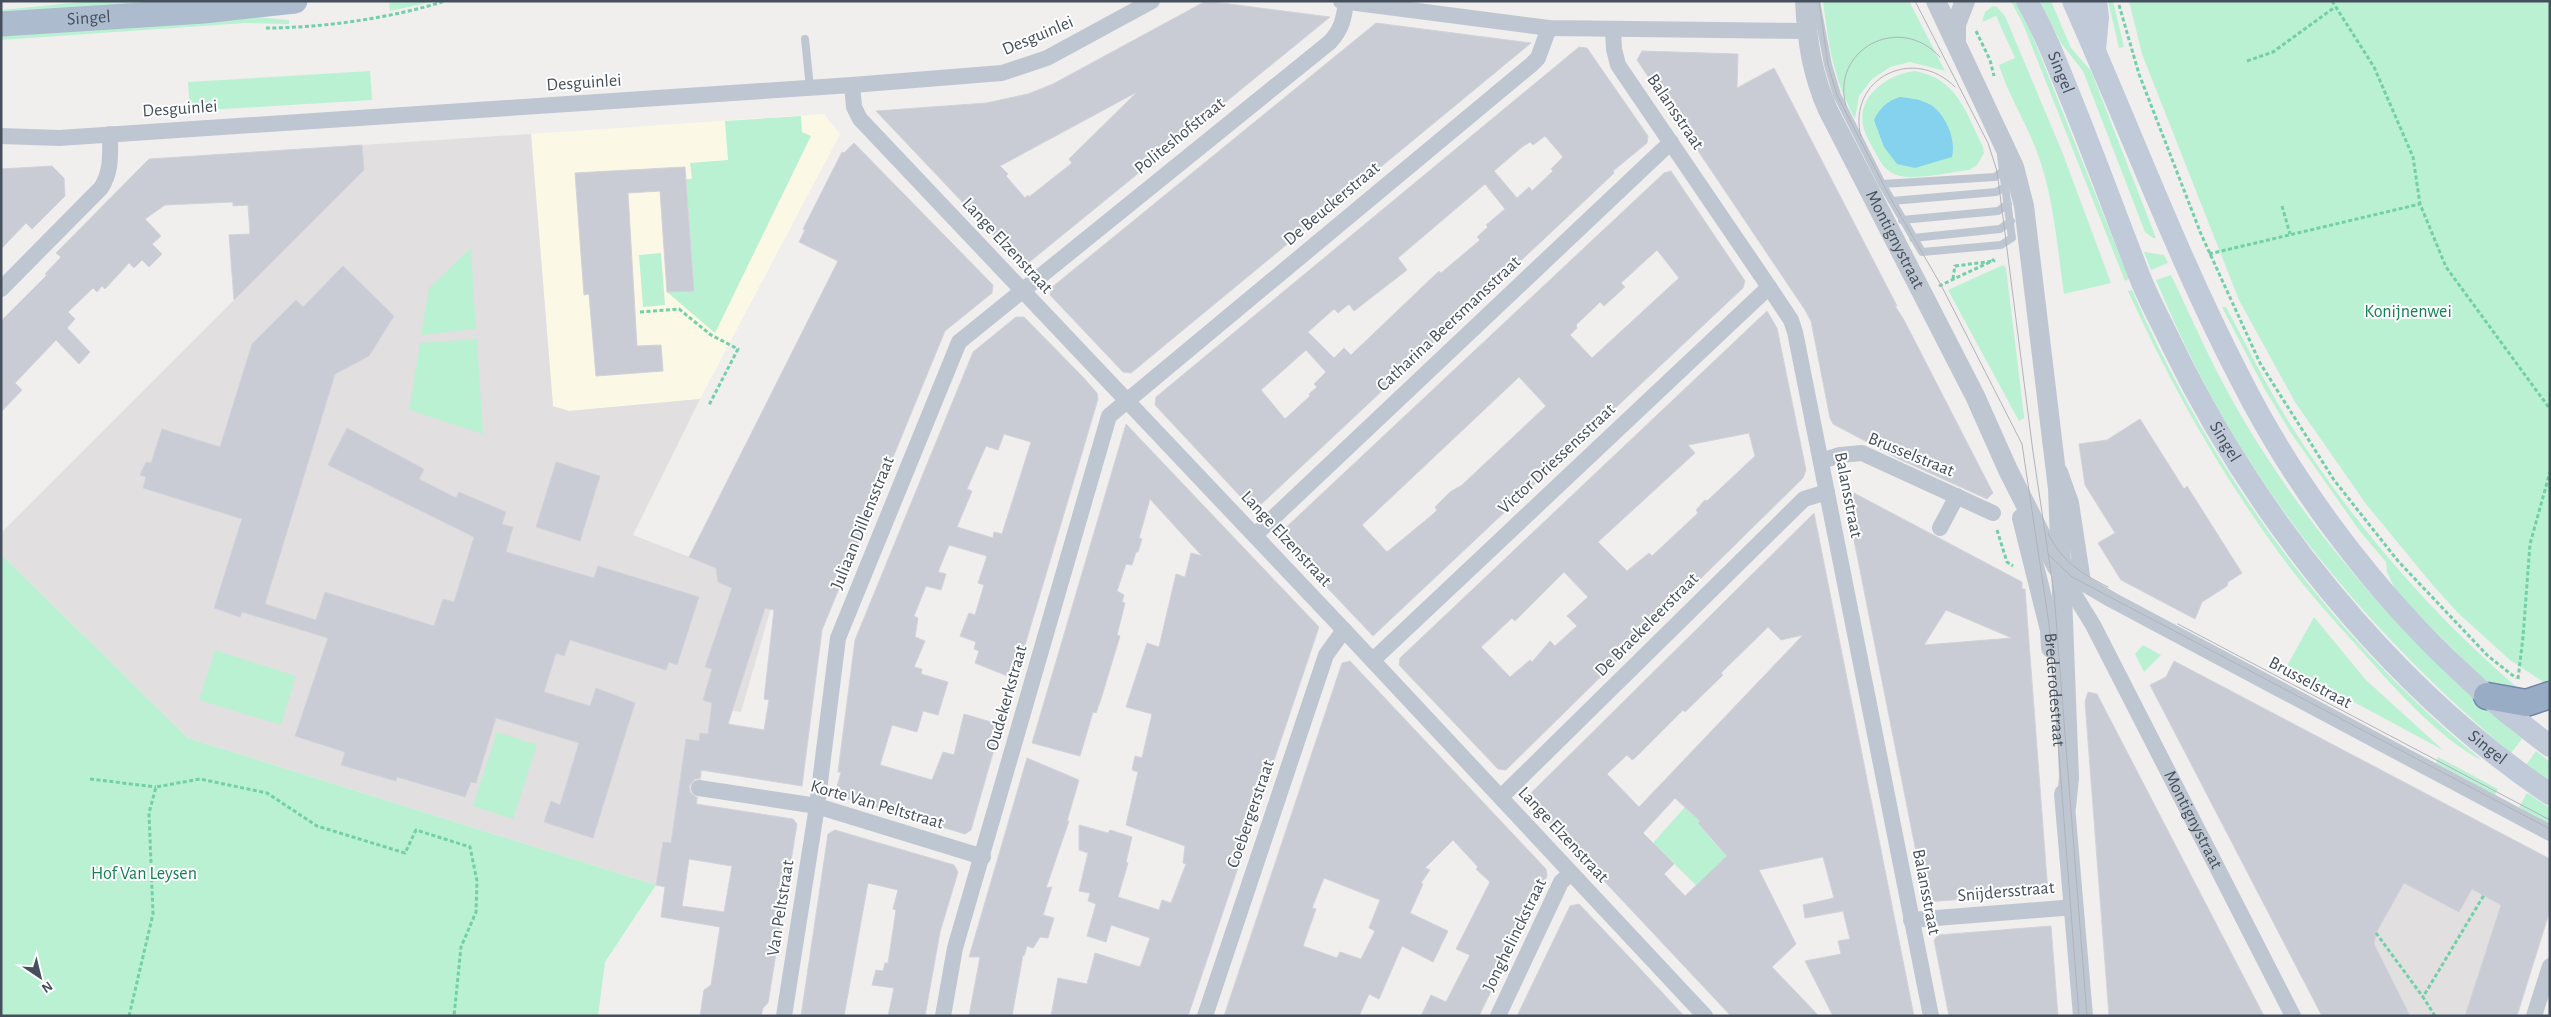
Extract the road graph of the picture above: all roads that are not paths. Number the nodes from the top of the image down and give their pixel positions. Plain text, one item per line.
1 (295, 1) edge
2 (1152, 1) edge
3 (1805, 1) edge
4 (1816, 1) edge
5 (1936, 1) edge
6 (1964, 1) edge
7 (2027, 1) edge
8 (2073, 1) edge
9 (2096, 1) edge
10 (1344, 2) edge
11 (1, 24) edge
12 (1549, 28) junction
13 (1613, 30) junction
14 (1806, 31) junction
15 (805, 39) dead end
16 (1956, 43) junction
17 (2095, 51) junction
18 (852, 86) junction
19 (810, 88) junction
20 (1997, 129) junction
21 (110, 134) junction
22 (1, 136) edge
23 (1671, 142) junction
24 (2003, 171) junction
25 (1882, 184) junction
26 (2005, 187) junction
27 (1892, 201) junction
28 (2008, 204) junction
29 (1902, 220) junction
30 (2011, 221) junction
31 (1913, 238) junction
32 (1769, 287) junction
33 (1, 289) edge
34 (1021, 290) junction
35 (1127, 400) junction
36 (1821, 461) junction
37 (2055, 461) junction
38 (2008, 470) junction
39 (1827, 492) junction
40 (1957, 496) junction
41 (1993, 513) road end
42 (1940, 528) dead end
43 (1255, 535) junction
44 (2059, 565) junction
45 (2028, 572) joint
46 (2083, 582) junction
47 (2093, 625) junction
48 (1344, 630) junction
49 (1373, 660) junction
50 (2487, 696) junction
51 (2546, 696) edge
52 (2550, 746) edge
53 (699, 788) dead end
54 (2550, 794) edge
55 (1501, 798) junction
56 (817, 806) junction
57 (2066, 807) junction
58 (2550, 833) edge
59 (983, 857) junction
60 (1571, 873) junction
61 (2075, 907) junction
62 (1911, 920) junction
63 (2550, 966) edge
64 (784, 1016) edge
65 (943, 1016) edge
66 (1205, 1016) edge
67 (1498, 1016) edge
68 (1705, 1016) edge
69 (1931, 1016) edge
70 (2083, 1016) edge
71 (2293, 1016) edge
72 (2534, 1016) edge

1 - 11 main road, Singel
2 - 18 street, Desguinlei
3 - 14 street, Montignystraat
4 - 25 lane
5 - 16 street, Montignystraat
6 - 16 street
7 - 54 main road, Singel
8 - 17 main road
9 - 17 main road
10 - 12 street
10 - 34 street, Politeshofstraat
12 - 13 street
12 - 35 street, De Beuckerstraat
13 - 14 street
13 - 23 street, Balansstraat
14 - 38 street, Montignystraat
15 - 19 lane
16 - 20 street, Montignystraat
17 - 50 main road
18 - 19 street, Desguinlei
18 - 34 street, Lange Elzenstraat
19 - 21 street, Desguinlei
20 - 24 lane
20 - 37 street, Montignystraat
21 - 22 street, Desguinlei
21 - 33 street
23 - 32 street, Balansstraat
23 - 43 street, Catharina Beersmansstraat
24 - 25 lane
24 - 26 lane
25 - 27 lane
26 - 27 lane
26 - 28 lane
27 - 29 lane
28 - 29 lane
28 - 30 lane
29 - 31 lane
30 - 31 lane
30 - 31 lane
32 - 36 street, Balansstraat
32 - 49 street, Victor Driessensstraat
34 - 35 street, Lange Elzenstraat
34 - 56 street, Juliaan Dillensstraat
35 - 43 street, Lange Elzenstraat
35 - 59 street, Oudekerkstraat
36 - 39 street, Balansstraat
36 - 40 street, Brusselstraat
37 - 44 street, Montignystraat
37 - 46 street, Montignystraat
38 - 44 street, Montignystraat
38 - 45 street, Montignystraat
39 - 55 street, De Braekeleerstraat
39 - 62 street, Balansstraat
40 - 41 street, Brusselstraat
40 - 42 street, Brusselstraat
43 - 48 street, Lange Elzenstraat
44 - 46 street, Brusselstraat
44 - 47 street, Montignystraat
44 - 57 street, Brederodestraat
45 - 57 street, Brederodestraat
46 - 47 street, Montignystraat
46 - 58 street, Brusselstraat
47 - 71 street, Montignystraat
48 - 49 street, Lange Elzenstraat
48 - 66 street, Coebergerstraat
49 - 55 street, Lange Elzenstraat
50 - 51 highway
50 - 52 main road
53 - 56 street, Korte Van Peltstraat
55 - 60 street, Lange Elzenstraat
56 - 59 street, Korte Van Peltstraat
56 - 64 street, Van Peltstraat
57 - 61 street, Brederodestraat
59 - 65 street, Oudekerkstraat
60 - 67 street, Jonghelinckstraat
60 - 68 street, Lange Elzenstraat
61 - 62 street, Snijdersstraat
61 - 70 street, Brederodestraat
62 - 69 street, Balansstraat
63 - 72 street

